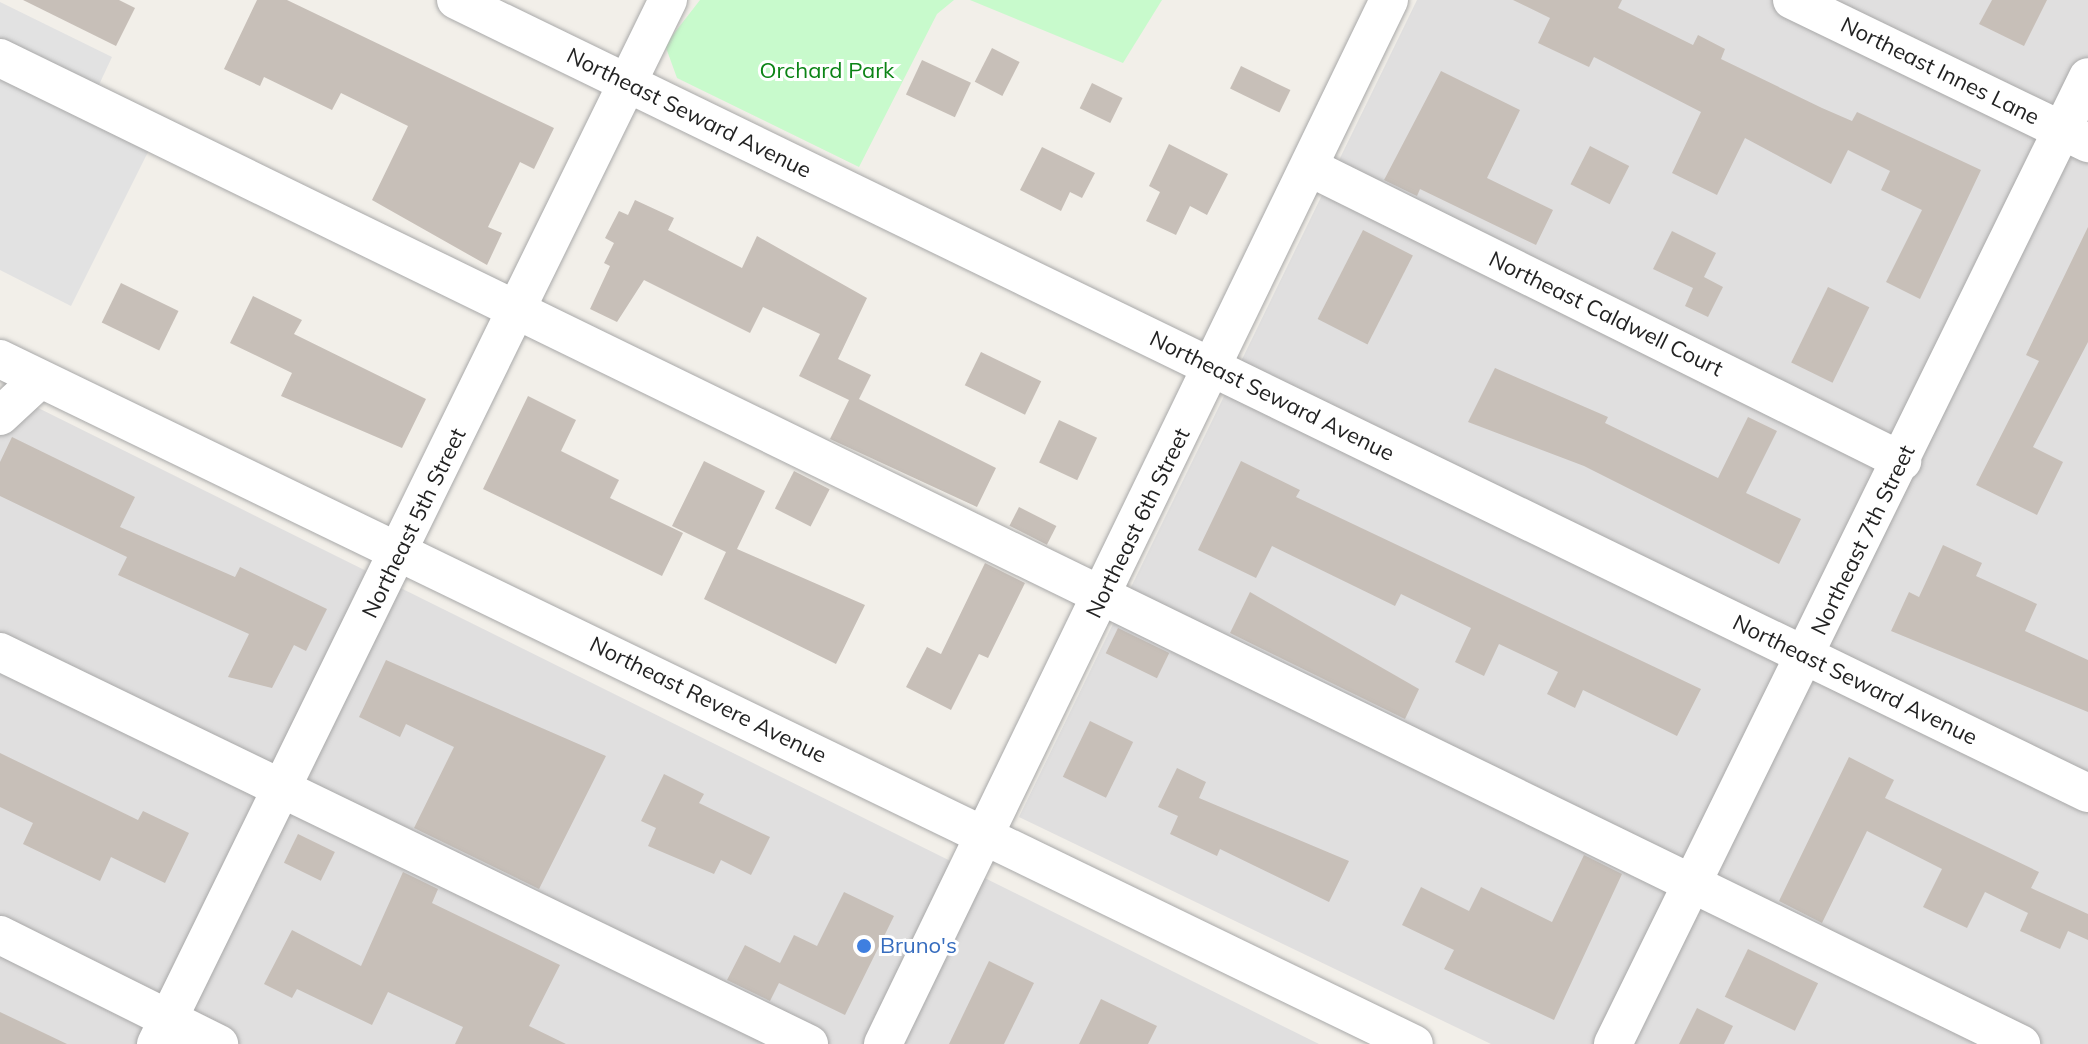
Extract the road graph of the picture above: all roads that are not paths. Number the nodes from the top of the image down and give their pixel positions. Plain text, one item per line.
1 (456, 0) edge
2 (668, 0) edge
3 (1389, 0) edge
4 (1792, 0) edge
5 (0, 58) edge
6 (2088, 77) edge
7 (628, 85) junction
8 (2075, 137) edge
9 (1311, 168) junction
10 (520, 308) junction
11 (0, 359) edge
12 (1212, 367) junction
13 (40, 379) junction
14 (0, 416) edge
15 (1902, 461) junction
16 (400, 552) junction
17 (1103, 596) junction
18 (0, 652) edge
19 (1805, 656) junction
20 (281, 792) junction
21 (2088, 793) edge
22 (987, 833) junction
23 (1691, 885) junction
24 (0, 935) edge
25 (162, 1032) edge
26 (219, 1044) edge
27 (809, 1044) edge
28 (883, 1044) edge
29 (1414, 1044) edge
30 (1613, 1044) edge
31 (2021, 1044) edge

1 - 7 street, Northeast Seward Avenue
2 - 7 street, Northeast 5th Street
3 - 9 street, Northeast 6th Street
4 - 8 street, Northeast Innes Lane
5 - 10 street
6 - 8 street, Northeast 7th Street
7 - 10 street, Northeast 5th Street
7 - 12 street, Northeast Seward Avenue
8 - 15 street, Northeast 7th Street
9 - 12 street, Northeast 6th Street
9 - 15 street, Northeast Caldwell Court
10 - 16 street, Northeast 5th Street
10 - 17 street
11 - 13 street, Northeast Revere Avenue
12 - 17 street, Northeast 6th Street
12 - 19 street, Northeast Seward Avenue
13 - 14 street
13 - 16 street, Northeast Revere Avenue
15 - 19 street, Northeast 7th Street
16 - 20 street, Northeast 5th Street
16 - 22 street, Northeast Revere Avenue
17 - 22 street, Northeast 6th Street
17 - 23 street
18 - 20 street
19 - 21 street, Northeast Seward Avenue
19 - 23 street, Northeast 7th Street
20 - 25 street, Northeast 5th Street
20 - 27 street
22 - 28 street, Northeast 6th Street
22 - 29 street, Northeast Revere Avenue
23 - 30 street, Northeast 7th Street
23 - 31 street
24 - 25 street
25 - 26 street

